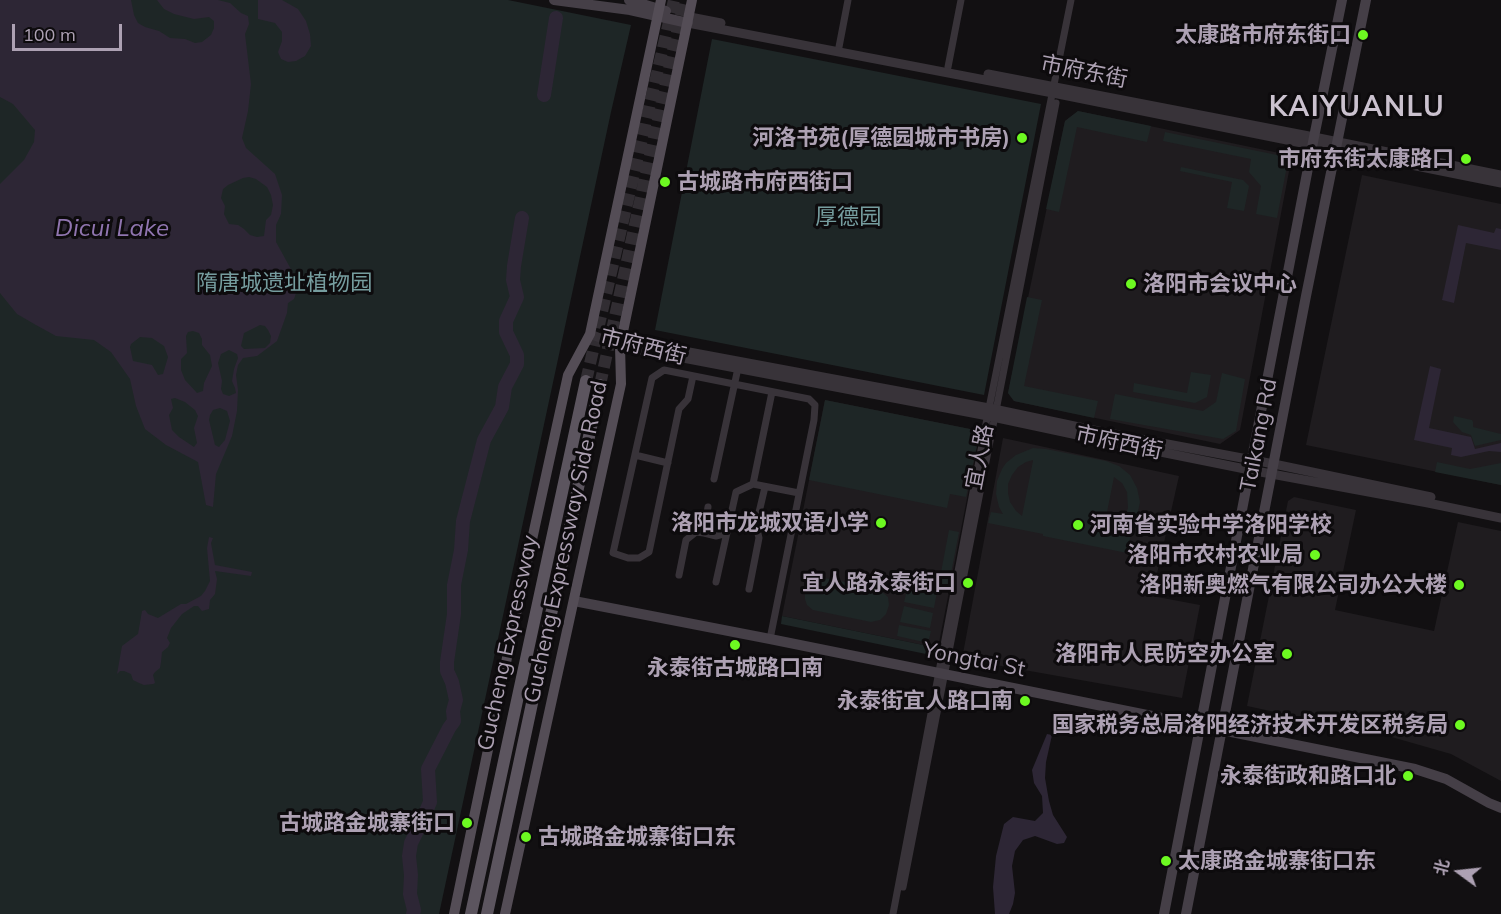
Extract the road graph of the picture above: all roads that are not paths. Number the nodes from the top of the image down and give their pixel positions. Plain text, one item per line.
1 (554, 0) edge
2 (629, 0) edge
3 (694, 0) edge
4 (848, 0) edge
5 (961, 0) edge
6 (1073, 0) edge
7 (1342, 0) edge
8 (1366, 0) edge
9 (658, 7) edge
10 (689, 20) junction
11 (840, 47) junction
12 (948, 67) junction
13 (1056, 90) junction
14 (1313, 141) junction
15 (1336, 146) junction
16 (1501, 175) edge
17 (1501, 183) edge
18 (590, 333) junction
19 (621, 343) junction
20 (738, 368) junction
21 (693, 376) junction
22 (586, 381) tunnel mouth
23 (600, 385) tunnel mouth
24 (735, 385) junction
25 (772, 392) junction
26 (992, 413) junction
27 (635, 455) junction
28 (668, 463) junction
29 (1251, 465) junction
30 (1273, 469) junction
31 (714, 479) dead end
32 (753, 484) junction
33 (765, 487) junction
34 (799, 493) junction
35 (708, 507) dead end
36 (1501, 512) edge
37 (1501, 518) edge
38 (727, 532) junction
39 (704, 533) junction
40 (679, 575) dead end
41 (716, 582) dead end
42 (749, 589) dead end
43 (574, 599) junction
44 (770, 637) junction
45 (942, 671) junction
46 (1201, 722) junction
47 (1222, 726) junction
48 (1501, 800) edge
49 (1501, 808) edge
50 (454, 914) edge
51 (471, 914) edge
52 (487, 914) edge
53 (505, 914) edge
54 (892, 914) edge
55 (897, 914) edge
56 (1164, 914) edge
57 (1186, 914) edge

1 - 9 main road
2 - 9 main road
3 - 10 main road, Gucheng Expressway Side Road
4 - 11 street
5 - 12 street
6 - 13 street, 宜人路
7 - 14 main road, Taikang Rd
8 - 15 main road, Taikang Rd
9 - 10 main road, 市府东街
9 - 18 main road, Gucheng Expressway Side Road
10 - 11 street, 市府东街
10 - 13 street, 市府东街
10 - 19 main road, Gucheng Expressway Side Road
11 - 12 street, 市府东街
12 - 13 street, 市府东街
13 - 14 street, 市府东街
13 - 26 street, 宜人路
14 - 15 street, 市府东街
14 - 29 main road, Taikang Rd
15 - 16 street, 市府东街
15 - 17 street, 市府东街
15 - 30 main road, Taikang Rd
18 - 19 street, 市府西街
18 - 50 main road, Gucheng Expressway Side Road
19 - 20 street, 市府西街
19 - 26 street, 市府西街
19 - 43 main road, Gucheng Expressway Side Road
20 - 24 street
20 - 26 street, 市府西街
21 - 24 street
21 - 27 street
21 - 28 street
22 - 51 highway, Gucheng Expressway
23 - 52 highway, Gucheng Expressway
24 - 25 street
24 - 31 street
25 - 32 street
25 - 34 street
26 - 29 street, 市府西街
26 - 45 street, 宜人路
27 - 28 street
27 - 28 street
29 - 30 street, 市府西街
29 - 46 main road, Taikang Rd
30 - 36 street, 市府西街
30 - 37 street, 市府西街
30 - 47 main road, Taikang Rd
32 - 33 street
32 - 38 street
33 - 34 street
33 - 42 street
34 - 44 street
35 - 39 street
38 - 39 street
38 - 41 street
39 - 40 street
43 - 44 main road, Yongtai St
43 - 53 main road, Gucheng Expressway Side Road
44 - 45 main road, Yongtai St
45 - 46 main road, Yongtai St
45 - 54 street, 宜人路
45 - 55 street, 宜人路
46 - 47 main road, Yongtai St
46 - 56 main road, Taikang Rd
47 - 48 main road, Yongtai St
47 - 49 main road, Yongtai St
47 - 57 main road, Taikang Rd

